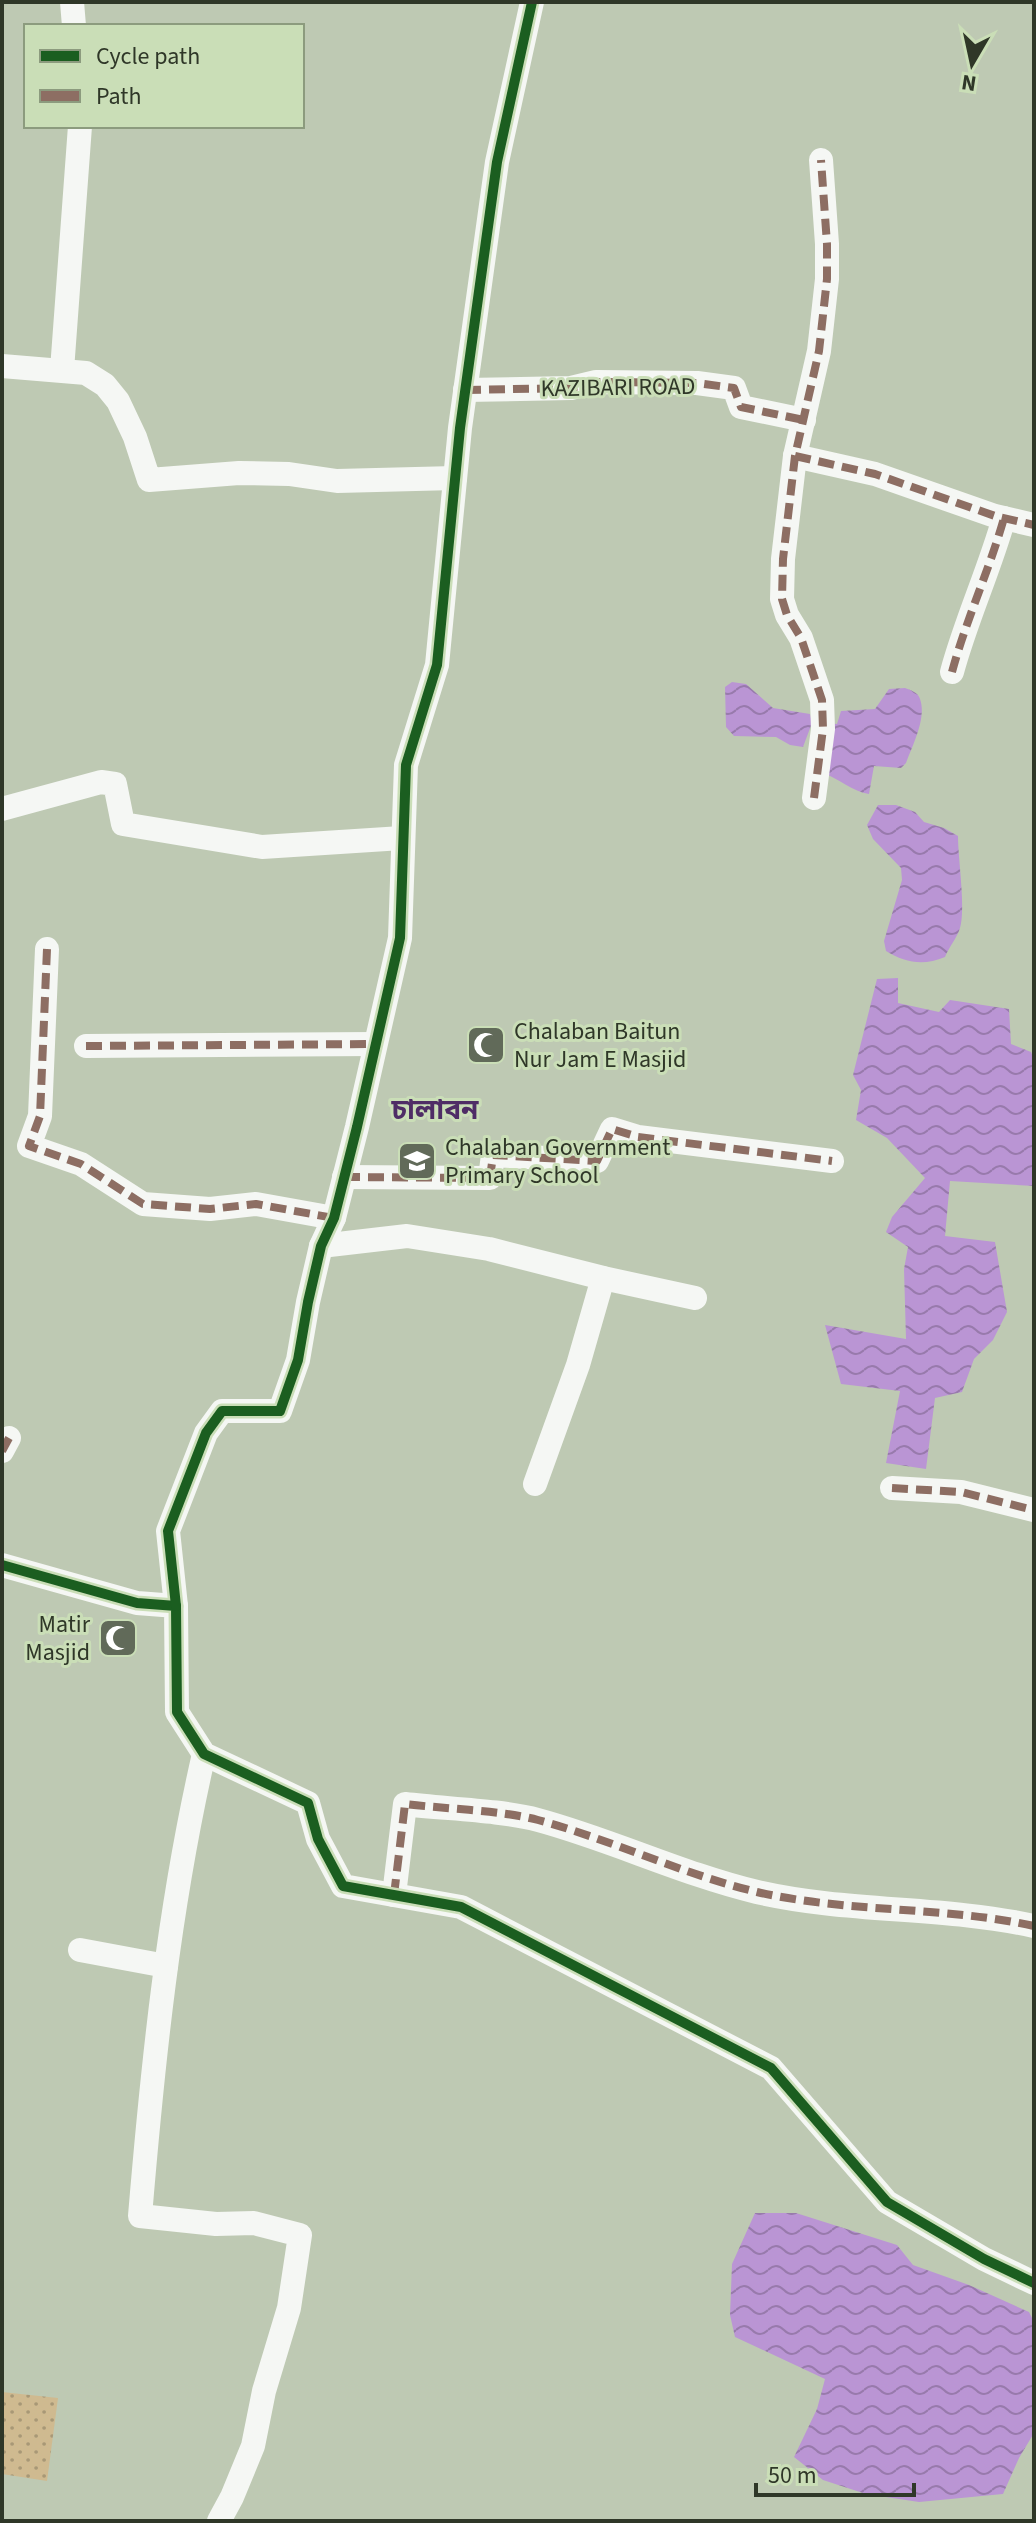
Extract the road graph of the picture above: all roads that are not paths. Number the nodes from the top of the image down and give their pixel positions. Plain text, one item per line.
1 (72, 2) edge
2 (532, 2) edge
3 (74, 24) edge
4 (80, 128) edge
5 (821, 160) dead end
6 (2, 366) edge
7 (62, 370) junction
8 (465, 390) junction
9 (804, 420) junction
10 (795, 456) junction
11 (455, 478) junction
12 (1004, 518) junction
13 (1034, 525) edge
14 (952, 672) dead end
15 (814, 798) dead end
16 (2, 809) edge
17 (402, 838) junction
18 (47, 949) dead end
19 (375, 1044) junction
20 (86, 1046) dead end
21 (832, 1161) dead end
22 (344, 1177) junction
23 (334, 1218) junction
24 (321, 1246) junction
25 (603, 1278) junction
26 (695, 1298) dead end
27 (535, 1484) dead end
28 (892, 1488) dead end
29 (1034, 1510) edge
30 (2, 1565) edge
31 (176, 1606) junction
32 (204, 1754) junction
33 (394, 1895) junction
34 (1034, 1926) edge
35 (80, 1950) dead end
36 (166, 1966) junction
37 (1034, 2283) edge
38 (219, 2521) edge

1 - 3 street
2 - 8 street
4 - 7 street
5 - 9 street
6 - 7 street
7 - 11 street
8 - 9 street, KAZIBARI ROAD
8 - 11 street
9 - 10 street
10 - 12 street
10 - 15 street
11 - 17 street
12 - 13 street
12 - 14 street
16 - 17 street
17 - 19 street
18 - 23 street
19 - 20 street
19 - 22 street
21 - 22 street
22 - 23 street
23 - 24 street
24 - 25 street
24 - 31 street
25 - 26 street
25 - 27 street
28 - 29 street
30 - 31 street
31 - 32 street
32 - 33 street
32 - 36 street
33 - 34 street
33 - 37 street
35 - 36 street
36 - 38 street

